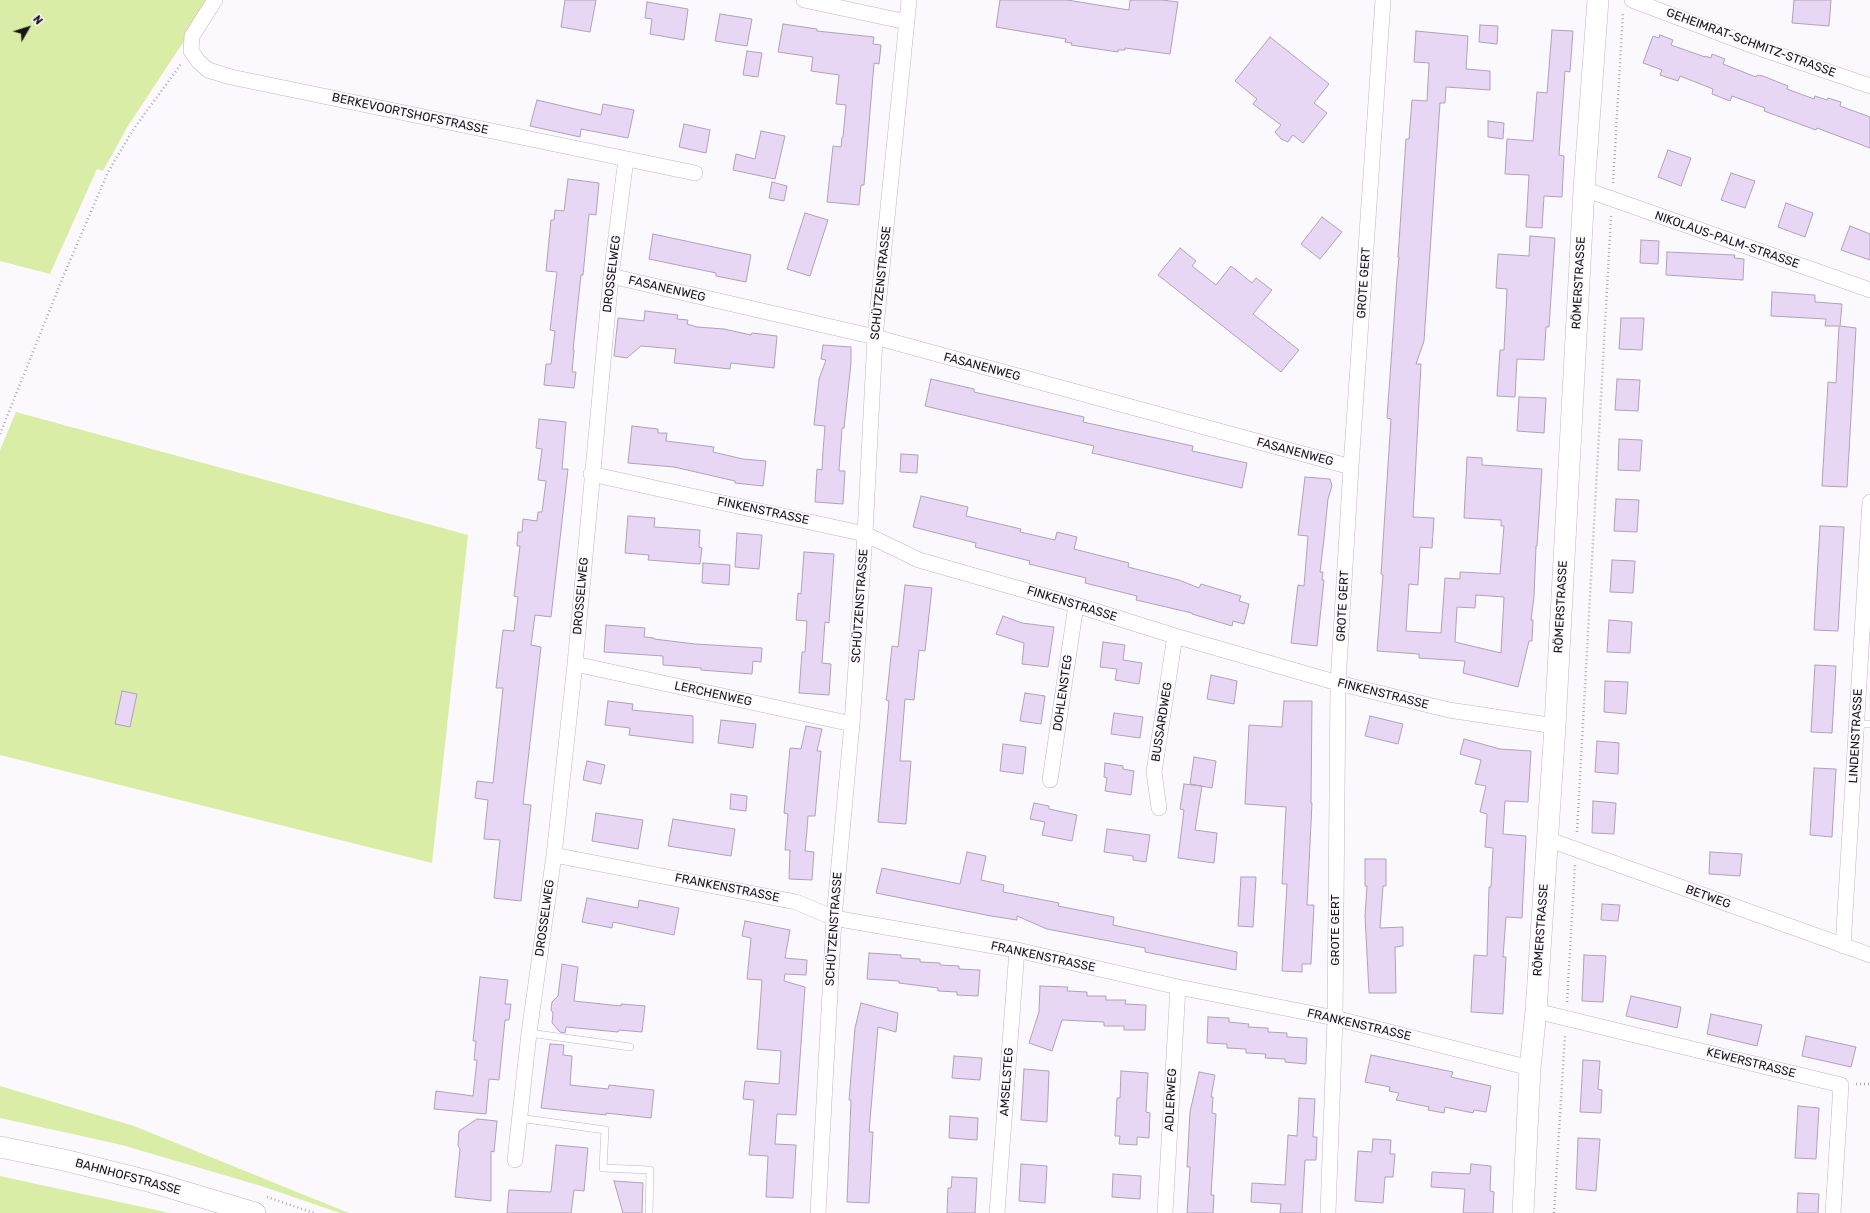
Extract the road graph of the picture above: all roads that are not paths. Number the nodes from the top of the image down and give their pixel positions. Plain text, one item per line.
1 (215, 0) edge
2 (804, 0) edge
3 (909, 0) edge
4 (1383, 0) edge
5 (1598, 0) edge
6 (1628, 3) edge
7 (907, 22) junction
8 (1870, 86) edge
9 (626, 159) junction
10 (695, 173) dead end
11 (1584, 189) junction
12 (611, 276) junction
13 (1870, 290) edge
14 (875, 338) junction
15 (1351, 467) junction
16 (592, 474) junction
17 (1870, 502) edge
18 (865, 534) junction
19 (1076, 605) junction
20 (1175, 636) junction
21 (575, 664) junction
22 (1338, 683) junction
23 (852, 724) junction
24 (1863, 724) edge
25 (1555, 726) junction
26 (1050, 780) dead end
27 (1159, 808) dead end
28 (1547, 839) junction
29 (554, 855) junction
30 (834, 918) junction
31 (1844, 946) junction
32 (1017, 950) junction
33 (1870, 955) edge
34 (1178, 987) junction
35 (1536, 1011) junction
36 (1336, 1018) junction
37 (529, 1033) junction
38 (630, 1047) dead end
39 (1530, 1068) junction
40 (520, 1118) junction
41 (0, 1147) edge
42 (514, 1160) dead end
43 (255, 1213) edge
44 (649, 1213) edge
45 (818, 1213) edge
46 (997, 1213) edge
47 (1164, 1213) edge
48 (1328, 1213) edge
49 (1523, 1213) edge
50 (1833, 1213) edge

1 - 9 street, BERKEVOORTSHOFSTRASSE
2 - 7 street
3 - 7 street, SCHÜTZENSTRASSE
4 - 15 street, GROTE GERT
5 - 11 street, RÖMERSTRASSE
6 - 8 street, GEHEIMRAT-SCHMITZ-STRASSE
7 - 14 street, SCHÜTZENSTRASSE
9 - 10 street, BERKEVOORTSHOFSTRASSE
9 - 12 street, DROSSELWEG
11 - 13 street, NIKOLAUS-PALM-STRASSE
11 - 25 street, RÖMERSTRASSE
12 - 14 street, FASANENWEG
12 - 16 street, DROSSELWEG
14 - 15 street, FASANENWEG
14 - 18 street, SCHÜTZENSTRASSE
15 - 22 street, GROTE GERT
16 - 18 street, FINKENSTRASSE
16 - 21 street, DROSSELWEG
17 - 24 street, LINDENSTRASSE
18 - 19 street, FINKENSTRASSE
18 - 23 street, SCHÜTZENSTRASSE
19 - 20 street, FINKENSTRASSE
19 - 26 street, DOHLENSTEG
20 - 22 street, FINKENSTRASSE
20 - 27 street, BUSSARDWEG
21 - 23 street, LERCHENWEG
21 - 29 street, DROSSELWEG
22 - 25 street, FINKENSTRASSE
22 - 36 street, GROTE GERT
23 - 30 street, SCHÜTZENSTRASSE
24 - 31 street, LINDENSTRASSE
25 - 28 street, RÖMERSTRASSE
28 - 31 street, BETWEG
28 - 35 street, RÖMERSTRASSE
29 - 30 street, FRANKENSTRASSE
29 - 37 street, DROSSELWEG
30 - 32 street, FRANKENSTRASSE
30 - 45 street, SCHÜTZENSTRASSE
31 - 33 street, BETWEG
32 - 34 street, FRANKENSTRASSE
32 - 46 street, AMSELSTEG
34 - 36 street, FRANKENSTRASSE
34 - 47 street, ADLERWEG
35 - 39 street, RÖMERSTRASSE
35 - 50 street, KEWERSTRASSE
36 - 39 street, FRANKENSTRASSE
36 - 48 street, GROTE GERT
37 - 38 lane
37 - 40 street, DROSSELWEG
39 - 49 street, RÖMERSTRASSE
40 - 42 street, DROSSELWEG
40 - 44 lane
41 - 43 street, BAHNHOFSTRASSE

